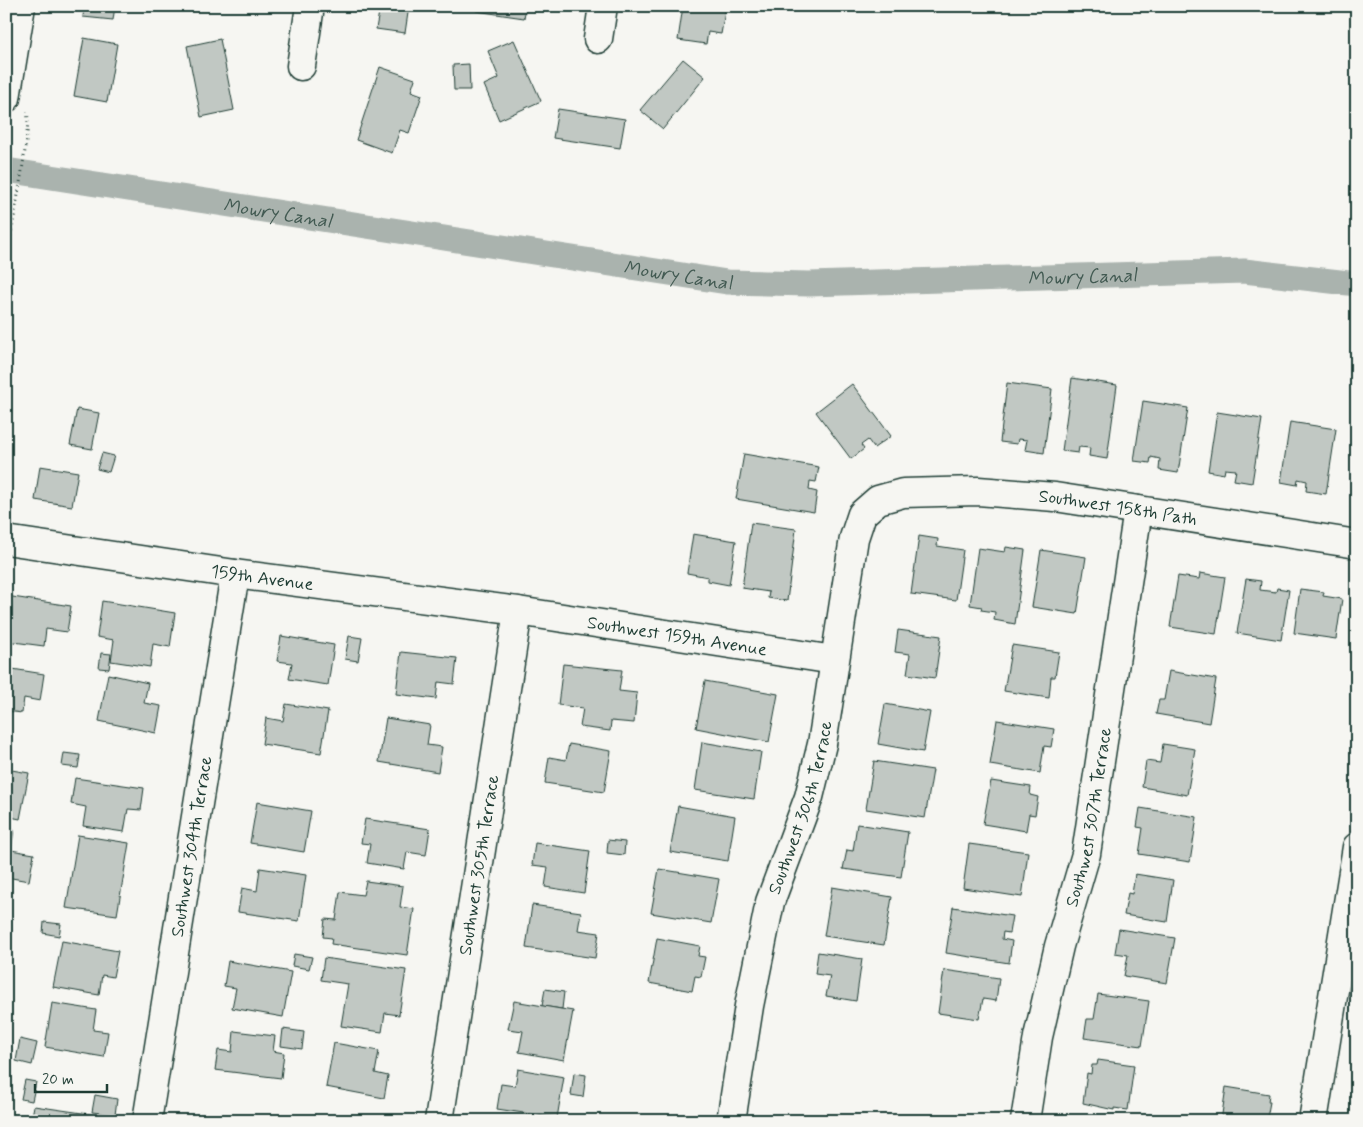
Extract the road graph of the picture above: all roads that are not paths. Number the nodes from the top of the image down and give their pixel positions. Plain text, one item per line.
1 (21, 6) edge
2 (310, 6) edge
3 (603, 6) edge
4 (598, 39) dead end
5 (301, 66) dead end
6 (6, 98) edge
7 (878, 500) joint
8 (1138, 510) junction
9 (6, 540) edge
10 (1357, 544) edge
11 (235, 574) junction
12 (518, 611) junction
13 (834, 660) junction
14 (1357, 847) edge
15 (147, 1121) edge
16 (439, 1121) edge
17 (731, 1121) edge
18 (1025, 1121) edge
19 (1313, 1121) edge

1 - 6 street
2 - 5 street
3 - 4 street
7 - 8 street, Southwest 158th Path
7 - 13 street, Southwest 306th Terrace
8 - 10 street, Southwest 158th Path
8 - 18 street, Southwest 307th Terrace
9 - 11 street, 159th Avenue
11 - 12 street, 159th Avenue
11 - 15 street, Southwest 304th Terrace
12 - 13 street, Southwest 159th Avenue
12 - 16 street, Southwest 305th Terrace
13 - 17 street, Southwest 306th Terrace
14 - 19 street

